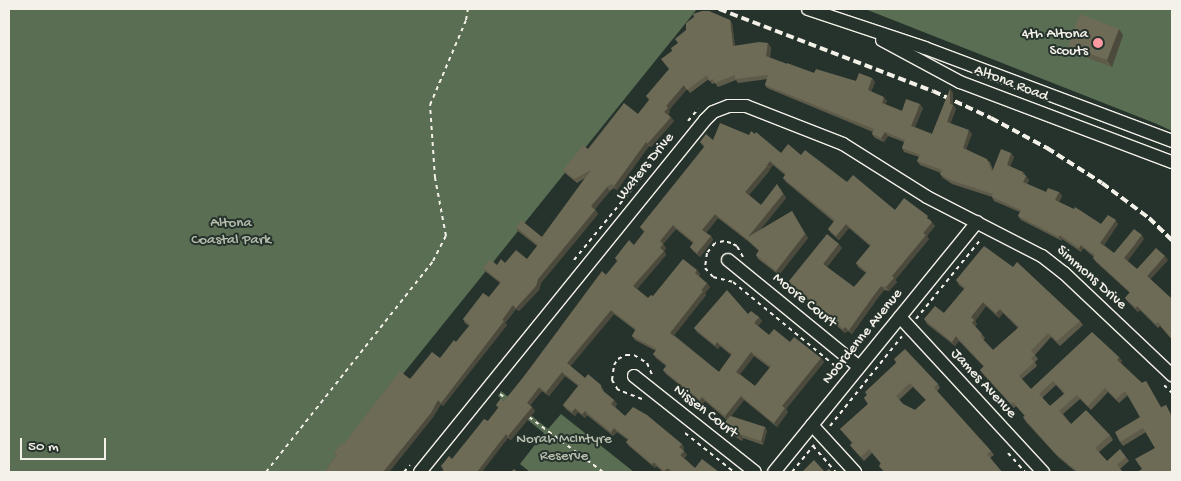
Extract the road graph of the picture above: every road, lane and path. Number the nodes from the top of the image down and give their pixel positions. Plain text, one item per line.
1 (468, 9) edge
2 (808, 9) edge
3 (844, 22) junction
4 (703, 105) dead end
5 (683, 126) dead end
6 (1172, 141) edge
7 (1172, 162) edge
8 (642, 177) dead end
9 (977, 222) junction
10 (989, 242) dead end
11 (728, 260) dead end
12 (569, 267) dead end
13 (900, 317) junction
14 (909, 328) junction
15 (859, 368) junction
16 (1172, 375) edge
17 (634, 376) dead end
18 (1161, 382) dead end
19 (502, 388) dead end
20 (1172, 393) edge
21 (510, 402) edge
22 (522, 412) edge
23 (812, 425) junction
24 (822, 436) junction
25 (813, 446) junction
26 (415, 468) edge
27 (266, 472) edge
28 (404, 472) edge
29 (604, 472) edge
30 (755, 472) edge
31 (774, 472) edge
32 (792, 472) edge
33 (836, 472) edge
34 (855, 472) edge
35 (1042, 472) edge

1 - 27 path
2 - 3 street, Altona Road
3 - 6 street, Altona Road
3 - 7 street, Altona Road
4 - 5 path
8 - 12 path
9 - 13 street, Noordenne Avenue
9 - 16 street, Simmons Drive
9 - 26 street, Waters Drive
10 - 14 path
11 - 15 street, Moore Court
13 - 14 street, James Avenue
13 - 15 street, Noordenne Avenue
14 - 24 path
14 - 35 street, James Avenue
15 - 23 street, Noordenne Avenue
17 - 30 street, Nissen Court
18 - 20 path
19 - 21 path
22 - 29 path
23 - 24 street
23 - 31 street, Noordenne Avenue
24 - 25 path
24 - 34 street
25 - 32 path
25 - 33 path
26 - 28 path

